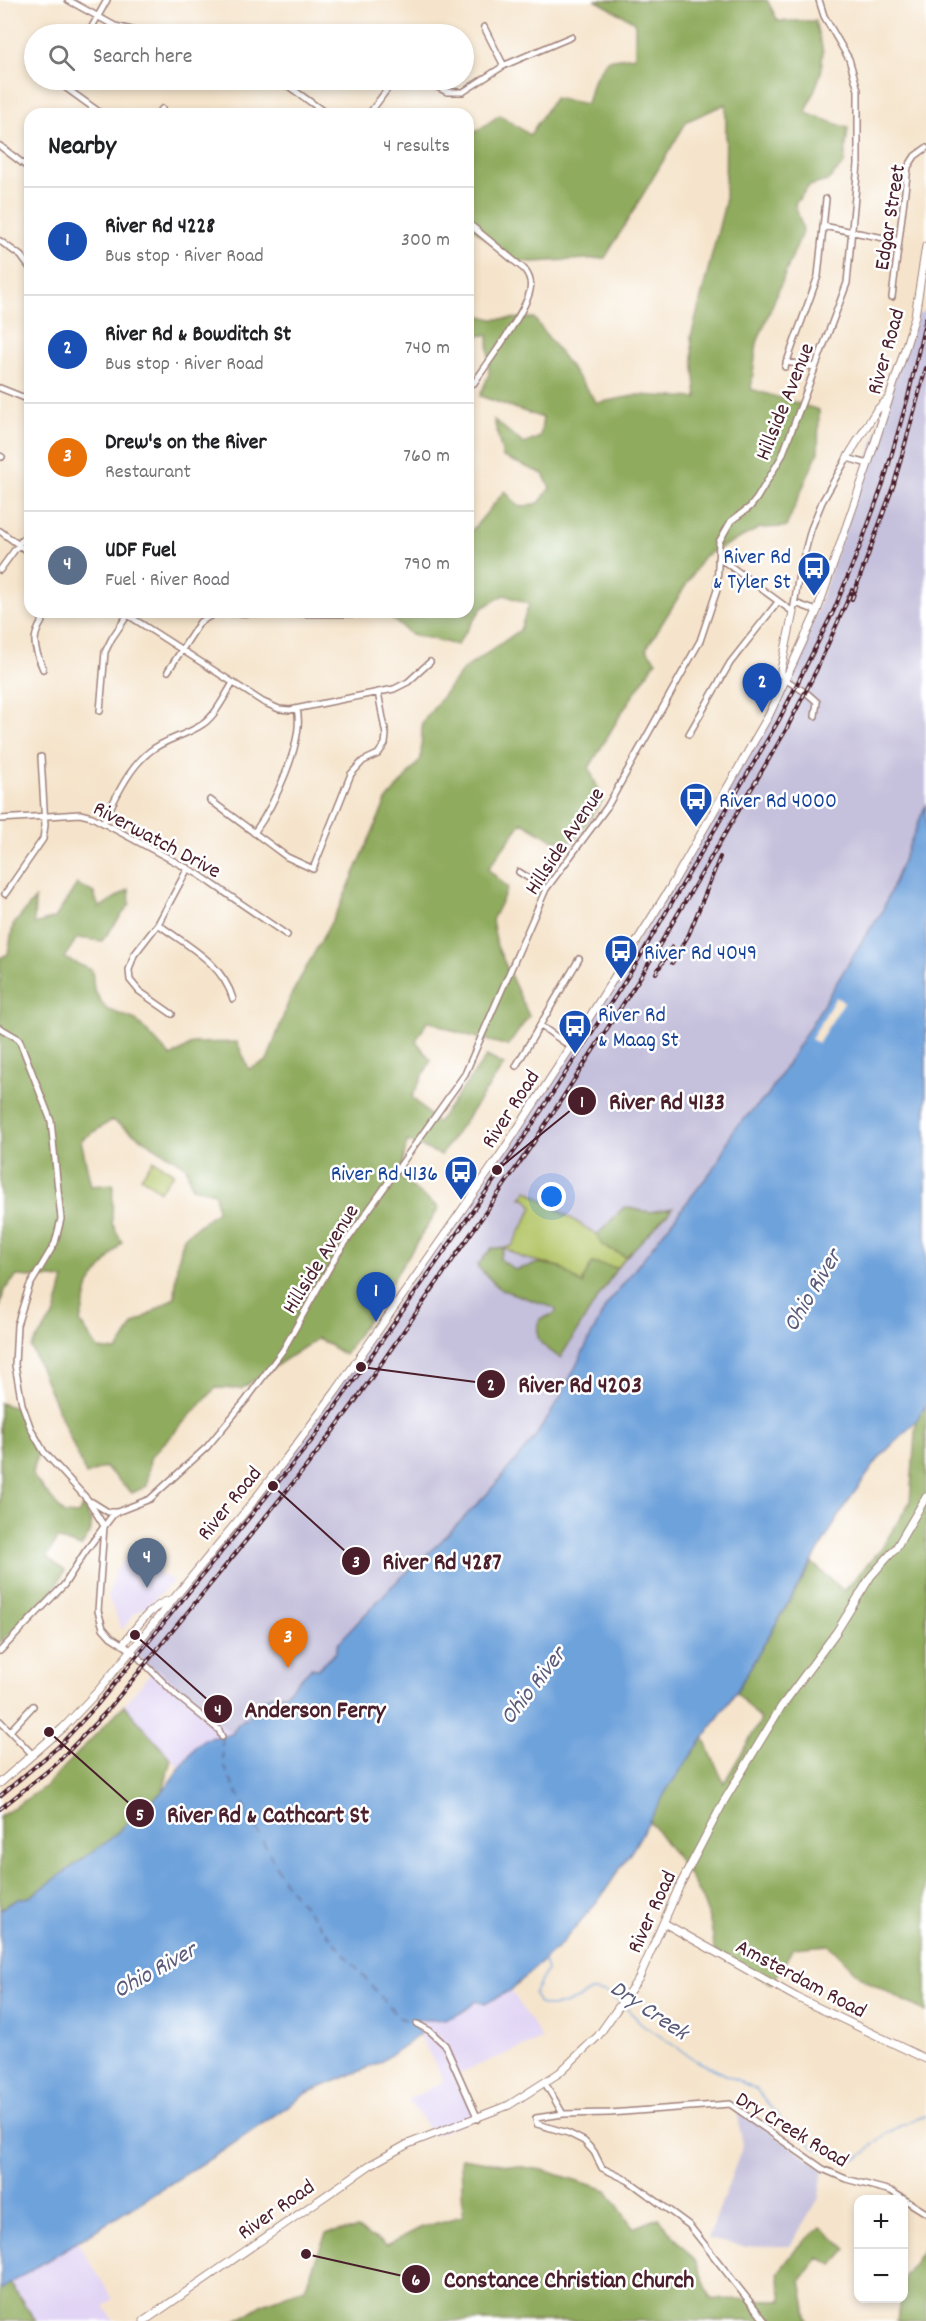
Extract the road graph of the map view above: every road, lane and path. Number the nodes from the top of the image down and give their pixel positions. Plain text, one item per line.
1 (68, 0) edge
2 (107, 0) edge
3 (819, 0) edge
4 (98, 16) junction
5 (94, 24) edge
6 (112, 24) edge
7 (484, 27) dead end
8 (572, 38) dead end
9 (504, 66) junction
10 (474, 85) edge
11 (71, 90) edge
12 (294, 90) edge
13 (387, 90) edge
14 (443, 90) edge
15 (466, 90) edge
16 (94, 108) edge
17 (319, 108) edge
18 (373, 108) edge
19 (0, 146) edge
20 (926, 148) edge
21 (24, 164) edge
22 (826, 199) dead end
23 (823, 226) junction
24 (474, 229) edge
25 (852, 232) junction
26 (899, 240) junction
27 (0, 241) edge
28 (926, 246) edge
29 (24, 260) edge
30 (892, 297) dead end
31 (815, 367) junction
32 (474, 382) dead end
33 (0, 388) edge
34 (890, 397) junction
35 (24, 398) edge
36 (847, 458) junction
37 (868, 464) junction
38 (0, 531) edge
39 (24, 537) edge
40 (19, 544) junction
41 (24, 548) edge
42 (718, 559) junction
43 (0, 570) edge
44 (778, 602) junction
45 (795, 603) junction
46 (817, 611) junction
47 (793, 612) junction
48 (44, 618) edge
49 (124, 618) edge
50 (134, 618) edge
51 (206, 618) edge
52 (182, 650) junction
53 (430, 662) dead end
54 (43, 669) dead end
55 (168, 671) dead end
56 (786, 680) junction
57 (233, 683) junction
58 (378, 692) junction
59 (297, 709) junction
60 (100, 711) dead end
61 (815, 716) dead end
62 (689, 734) dead end
63 (41, 757) dead end
64 (210, 800) dead end
65 (45, 816) junction
66 (0, 819) edge
67 (103, 823) junction
68 (254, 833) junction
69 (188, 868) junction
70 (519, 872) dead end
71 (546, 890) junction
72 (5, 894) dead end
73 (158, 924) junction
74 (287, 935) dead end
75 (579, 960) dead end
76 (233, 999) dead end
77 (172, 1014) dead end
78 (541, 1026) junction
79 (0, 1028) edge
80 (571, 1047) junction
81 (516, 1066) dead end
82 (926, 1497) edge
83 (88, 1500) junction
84 (117, 1512) junction
85 (104, 1526) junction
86 (90, 1544) junction
87 (102, 1548) junction
88 (174, 1598) junction
89 (123, 1644) junction
90 (131, 1650) junction
91 (0, 1651) edge
92 (33, 1706) dead end
93 (0, 1721) edge
94 (10, 1731) junction
95 (222, 1737) dead end
96 (33, 1755) junction
97 (0, 1783) edge
98 (664, 1923) junction
99 (417, 2024) dead end
100 (926, 2060) edge
101 (545, 2083) junction
102 (563, 2114) junction
103 (478, 2119) junction
104 (926, 2213) edge
105 (144, 2321) edge
106 (765, 2321) edge

1 - 4 street
2 - 4 street
3 - 25 street, Hillside Avenue
4 - 5 street
4 - 6 street
7 - 9 street
8 - 9 street
9 - 10 street
11 - 16 street
12 - 17 street
13 - 18 street
14 - 15 street
19 - 21 street
20 - 26 street, Edgar Street
22 - 23 street
23 - 25 street
23 - 31 street
24 - 32 street
25 - 26 street
25 - 31 street, Hillside Avenue
26 - 30 street, Edgar Street
27 - 29 street
28 - 34 main road, River Road
31 - 42 street, Hillside Avenue
33 - 35 street
34 - 36 main road
34 - 37 main road, River Road
36 - 37 street
36 - 45 street
37 - 46 main road, River Road
38 - 40 street
39 - 40 street
40 - 41 street
40 - 43 street
42 - 44 street
42 - 71 street, Hillside Avenue
44 - 47 street
44 - 62 street
45 - 46 street
45 - 47 street
46 - 56 main road, River Road
47 - 56 main road
48 - 54 street
49 - 60 street
50 - 52 street
51 - 52 street
52 - 55 street
52 - 57 street
53 - 58 street
56 - 61 street
56 - 80 main road, River Road
57 - 59 street
57 - 67 street
58 - 59 street
58 - 68 street
59 - 68 street
63 - 65 street
64 - 68 street
65 - 66 street, Riverwatch Drive
65 - 67 street, Riverwatch Drive
65 - 72 street
67 - 69 street, Riverwatch Drive
69 - 73 street
69 - 74 street, Riverwatch Drive
70 - 71 street
71 - 84 street, Hillside Avenue
73 - 76 street
73 - 77 street
75 - 78 street
78 - 80 street
78 - 81 street
79 - 83 street
80 - 88 main road, River Road
82 - 98 main road, River Road
83 - 84 street
83 - 85 street
84 - 85 street, Hillside Avenue
85 - 86 street, Hillside Avenue
85 - 87 street
86 - 87 street
86 - 91 street, Hillside Avenue
87 - 89 street
88 - 89 main road
88 - 90 main road, River Road
89 - 90 street
90 - 95 street
90 - 96 main road, River Road
92 - 94 street
93 - 94 street
94 - 96 street
96 - 97 main road, River Road
98 - 100 main road, Amsterdam Road
98 - 101 main road, River Road
99 - 103 street
101 - 102 street
101 - 103 main road, River Road
102 - 104 street, Dry Creek Road
102 - 106 street, Dry Creek Road
103 - 105 main road, River Road

